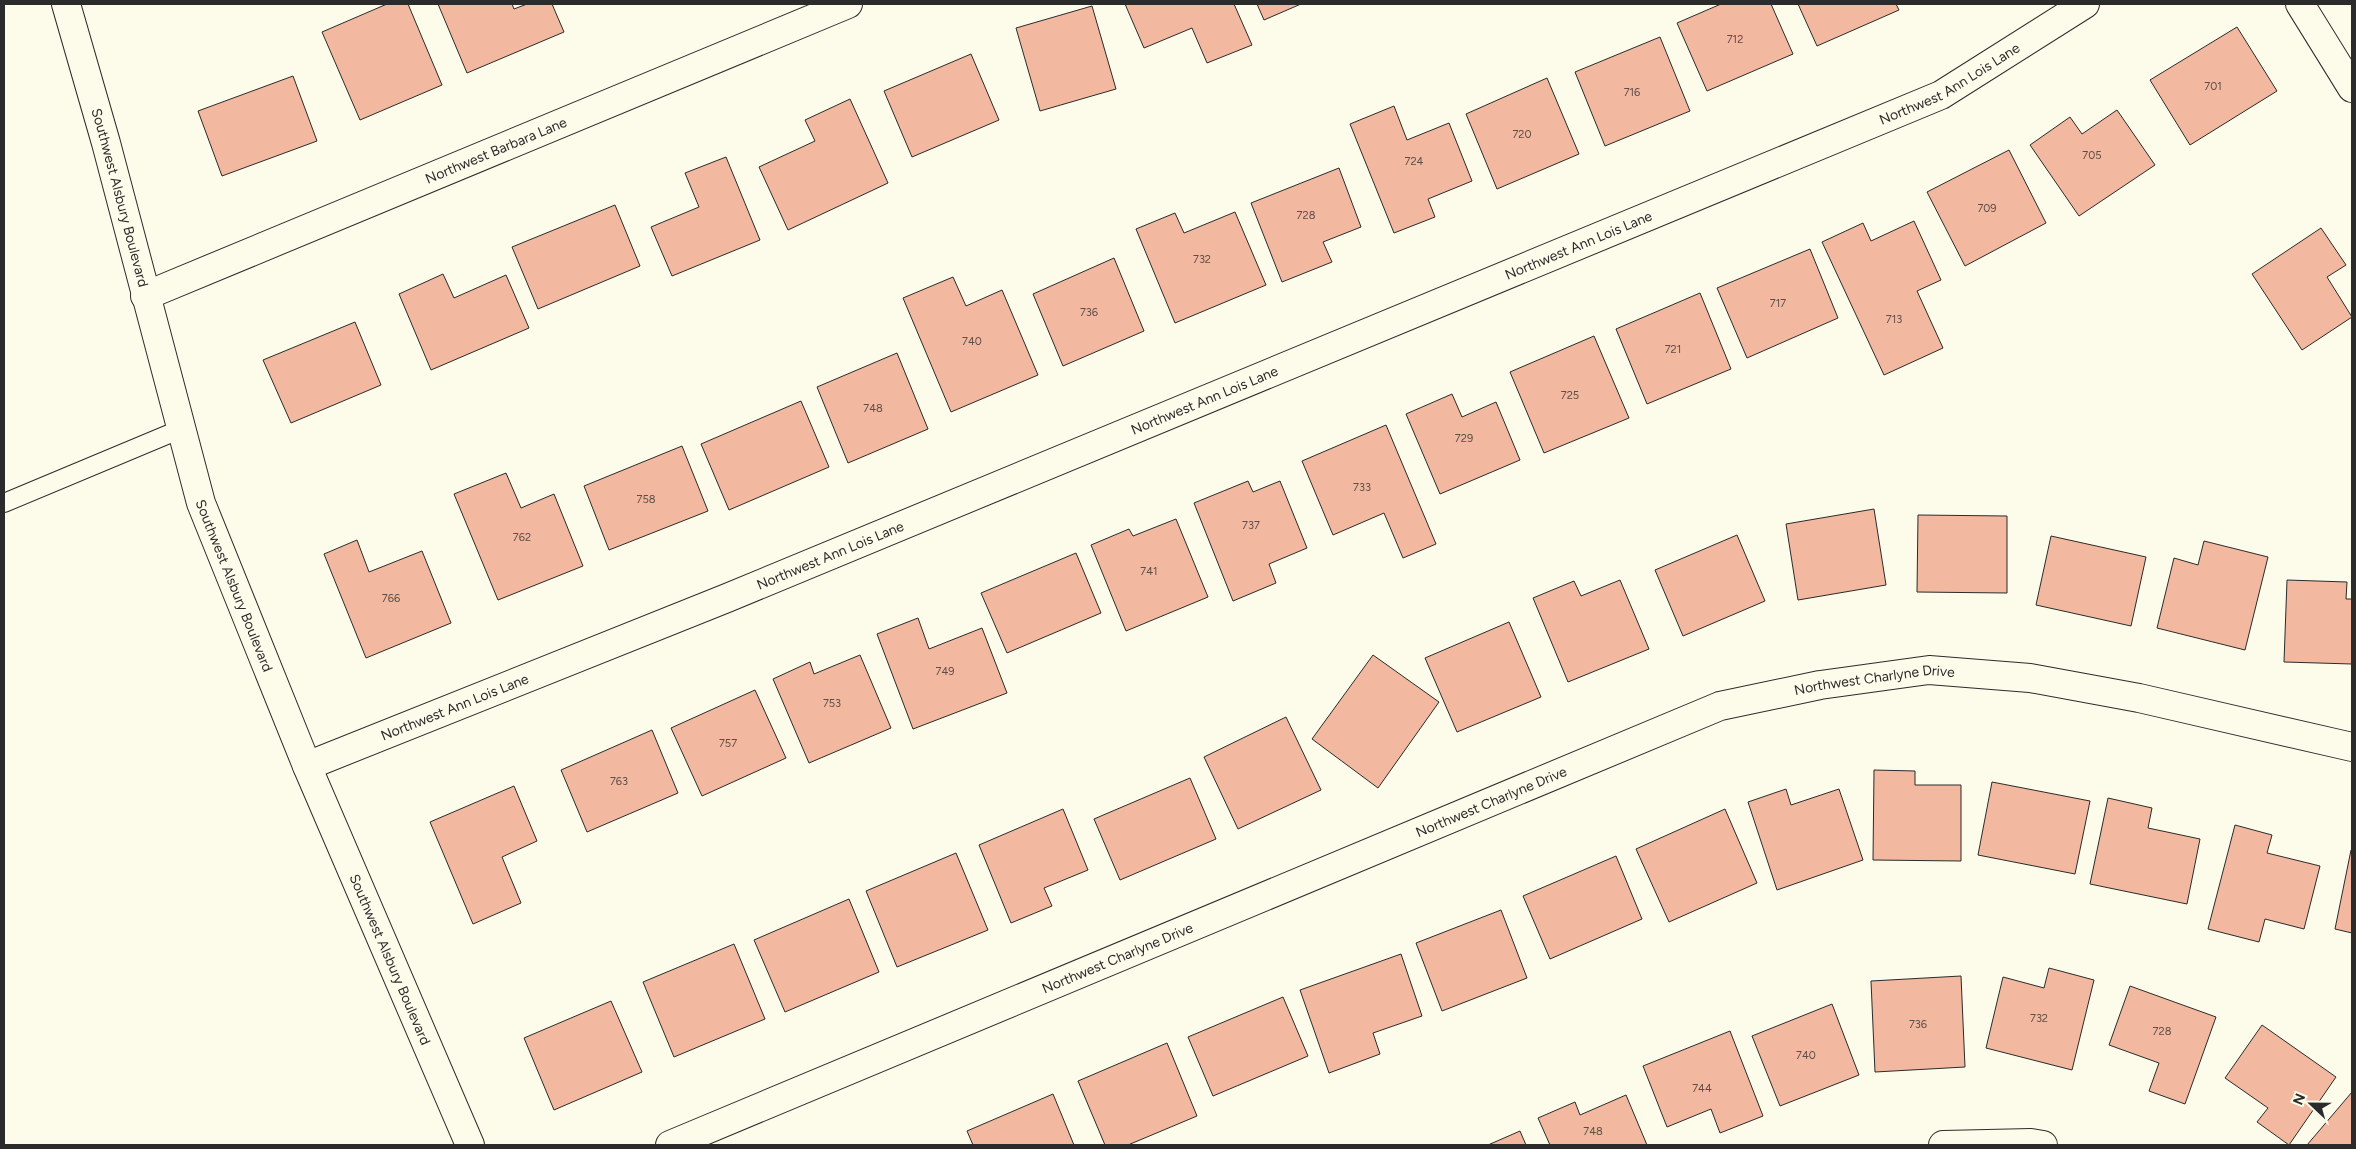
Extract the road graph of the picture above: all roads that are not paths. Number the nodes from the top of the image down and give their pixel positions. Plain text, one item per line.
1 (66, 4) edge
2 (848, 4) edge
3 (2085, 4) edge
4 (2300, 4) edge
5 (2352, 88) edge
6 (145, 296) junction
7 (181, 430) junction
8 (4, 503) edge
9 (2352, 747) edge
10 (307, 766) junction
11 (470, 1145) edge
12 (670, 1145) edge
13 (1943, 1145) edge
14 (2043, 1145) edge

1 - 6 street, Southwest Alsbury Boulevard
2 - 6 street, Northwest Barbara Lane
3 - 10 street, Northwest Ann Lois Lane
4 - 5 street
6 - 7 street, Southwest Alsbury Boulevard
7 - 8 lane
7 - 10 street, Southwest Alsbury Boulevard
9 - 12 street, Northwest Charlyne Drive
10 - 11 street, Southwest Alsbury Boulevard
13 - 14 street

